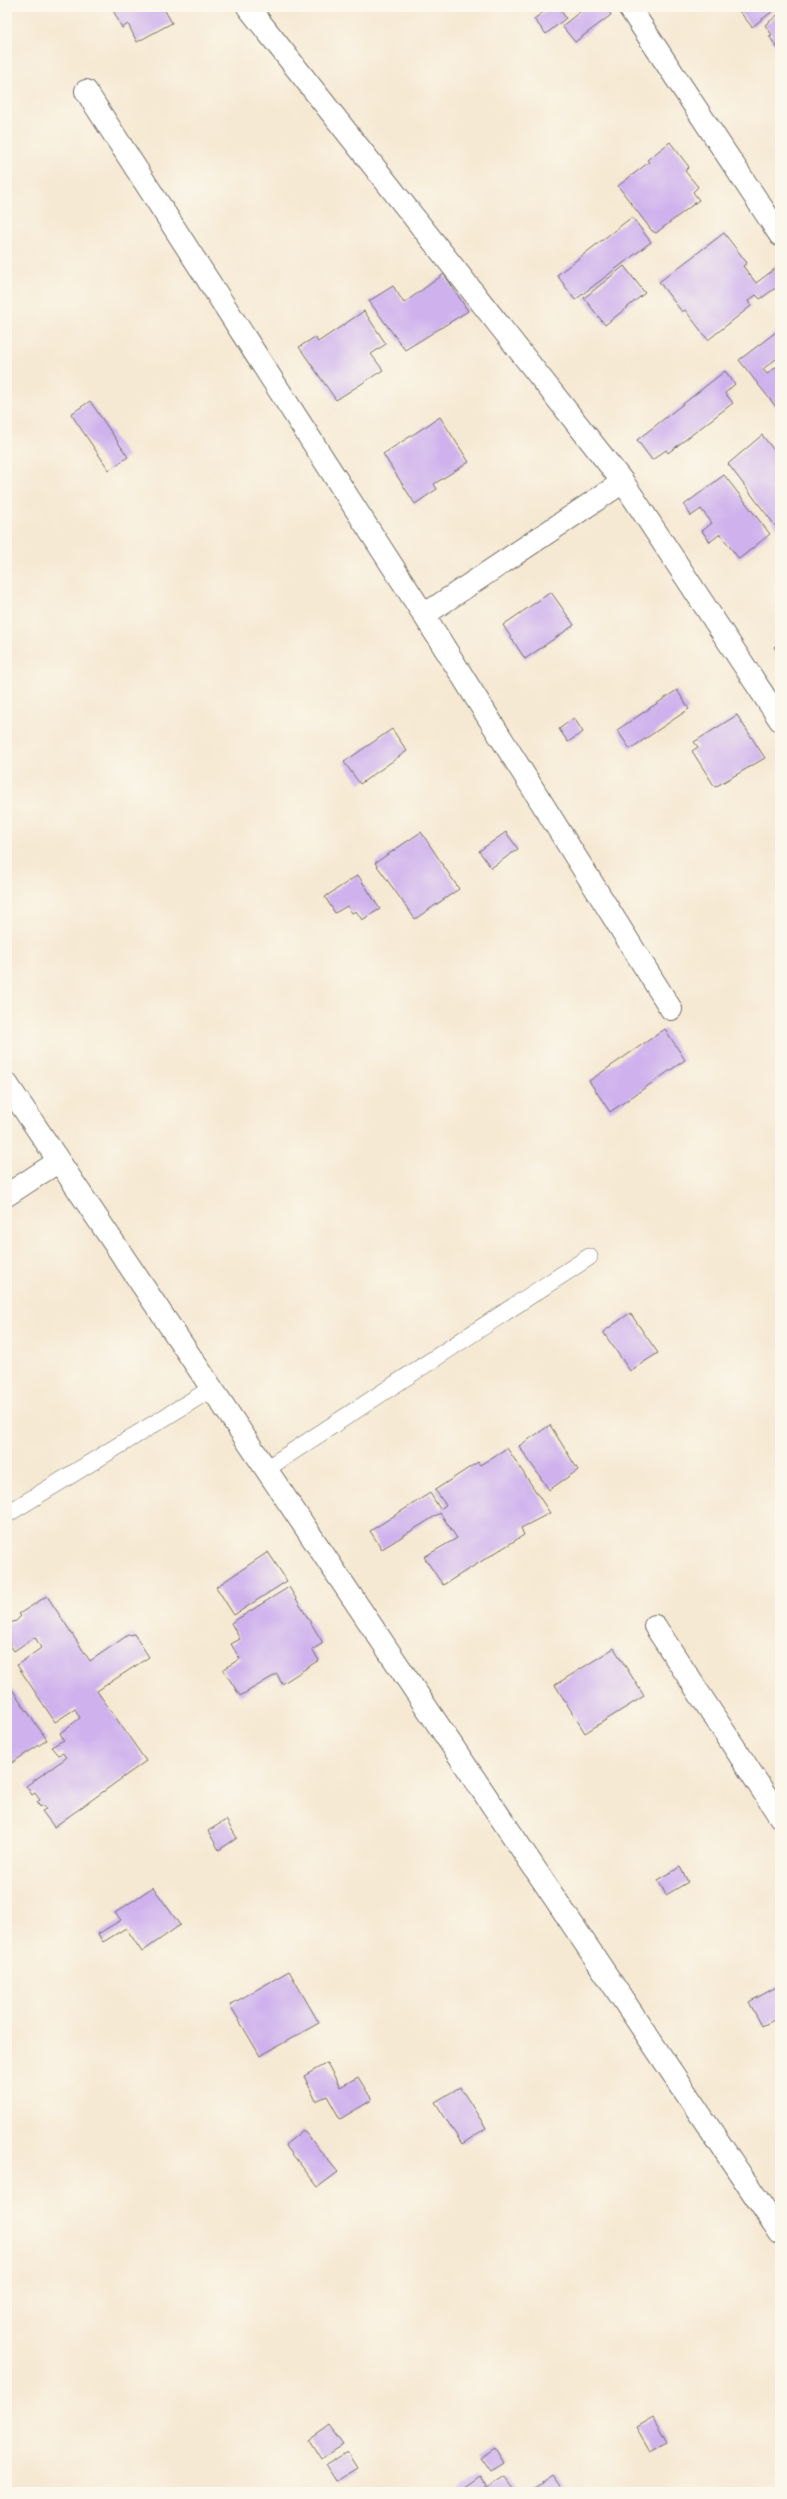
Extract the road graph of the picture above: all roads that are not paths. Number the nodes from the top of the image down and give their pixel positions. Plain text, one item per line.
1 (248, 7) edge
2 (629, 7) edge
3 (86, 91) dead end
4 (780, 235) edge
5 (623, 482) junction
6 (424, 615) junction
7 (780, 720) edge
8 (671, 1009) dead end
9 (7, 1084) edge
10 (59, 1161) junction
11 (7, 1196) edge
12 (589, 1257) dead end
13 (211, 1388) junction
14 (266, 1469) junction
15 (7, 1514) edge
16 (655, 1626) dead end
17 (780, 1817) edge
18 (780, 2233) edge

1 - 5 street
2 - 4 street
3 - 6 street
5 - 6 street
5 - 7 street
6 - 8 street
9 - 10 street
10 - 11 street
10 - 13 street
12 - 14 lane
13 - 14 street
13 - 15 lane
14 - 18 street
16 - 17 street

